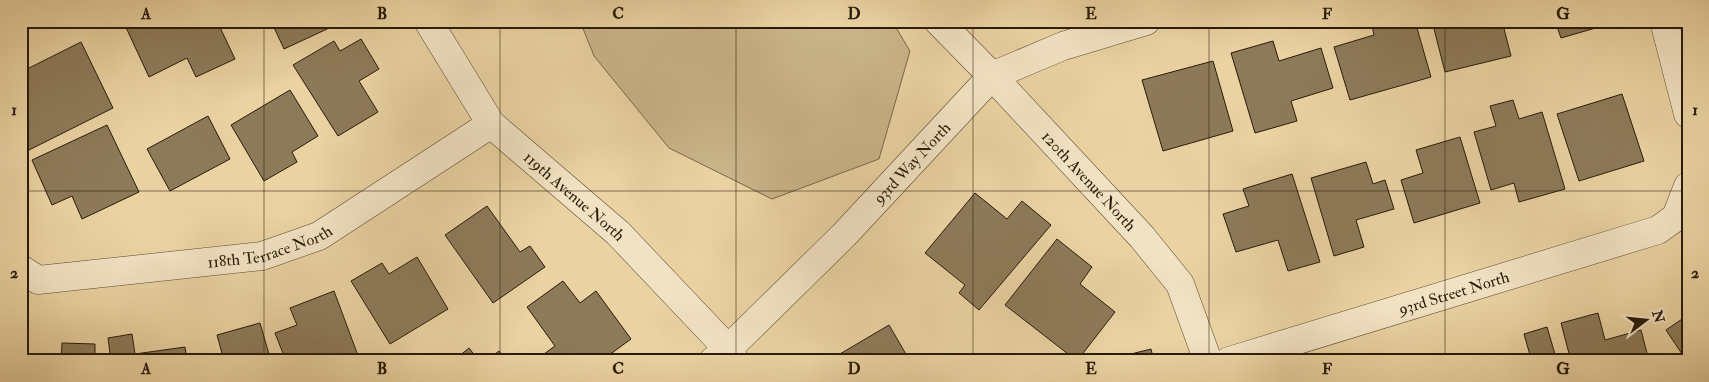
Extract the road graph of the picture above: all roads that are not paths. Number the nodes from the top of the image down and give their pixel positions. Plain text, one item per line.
1 (428, 21) edge
2 (938, 21) edge
3 (1146, 21) edge
4 (1664, 21) edge
5 (992, 76) junction
6 (1688, 114) edge
7 (491, 124) junction
8 (1688, 186) edge
9 (21, 269) edge
10 (725, 357) edge
11 (1208, 361) edge
12 (1229, 361) edge

1 - 7 street, 119th Avenue North
2 - 5 street, 120th Avenue North
3 - 5 street, 93rd Way North
4 - 6 street
5 - 10 street, 93rd Way North
5 - 11 street, 120th Avenue North
7 - 9 street, 118th Terrace North
7 - 10 street, 119th Avenue North
8 - 12 street, 93rd Street North

